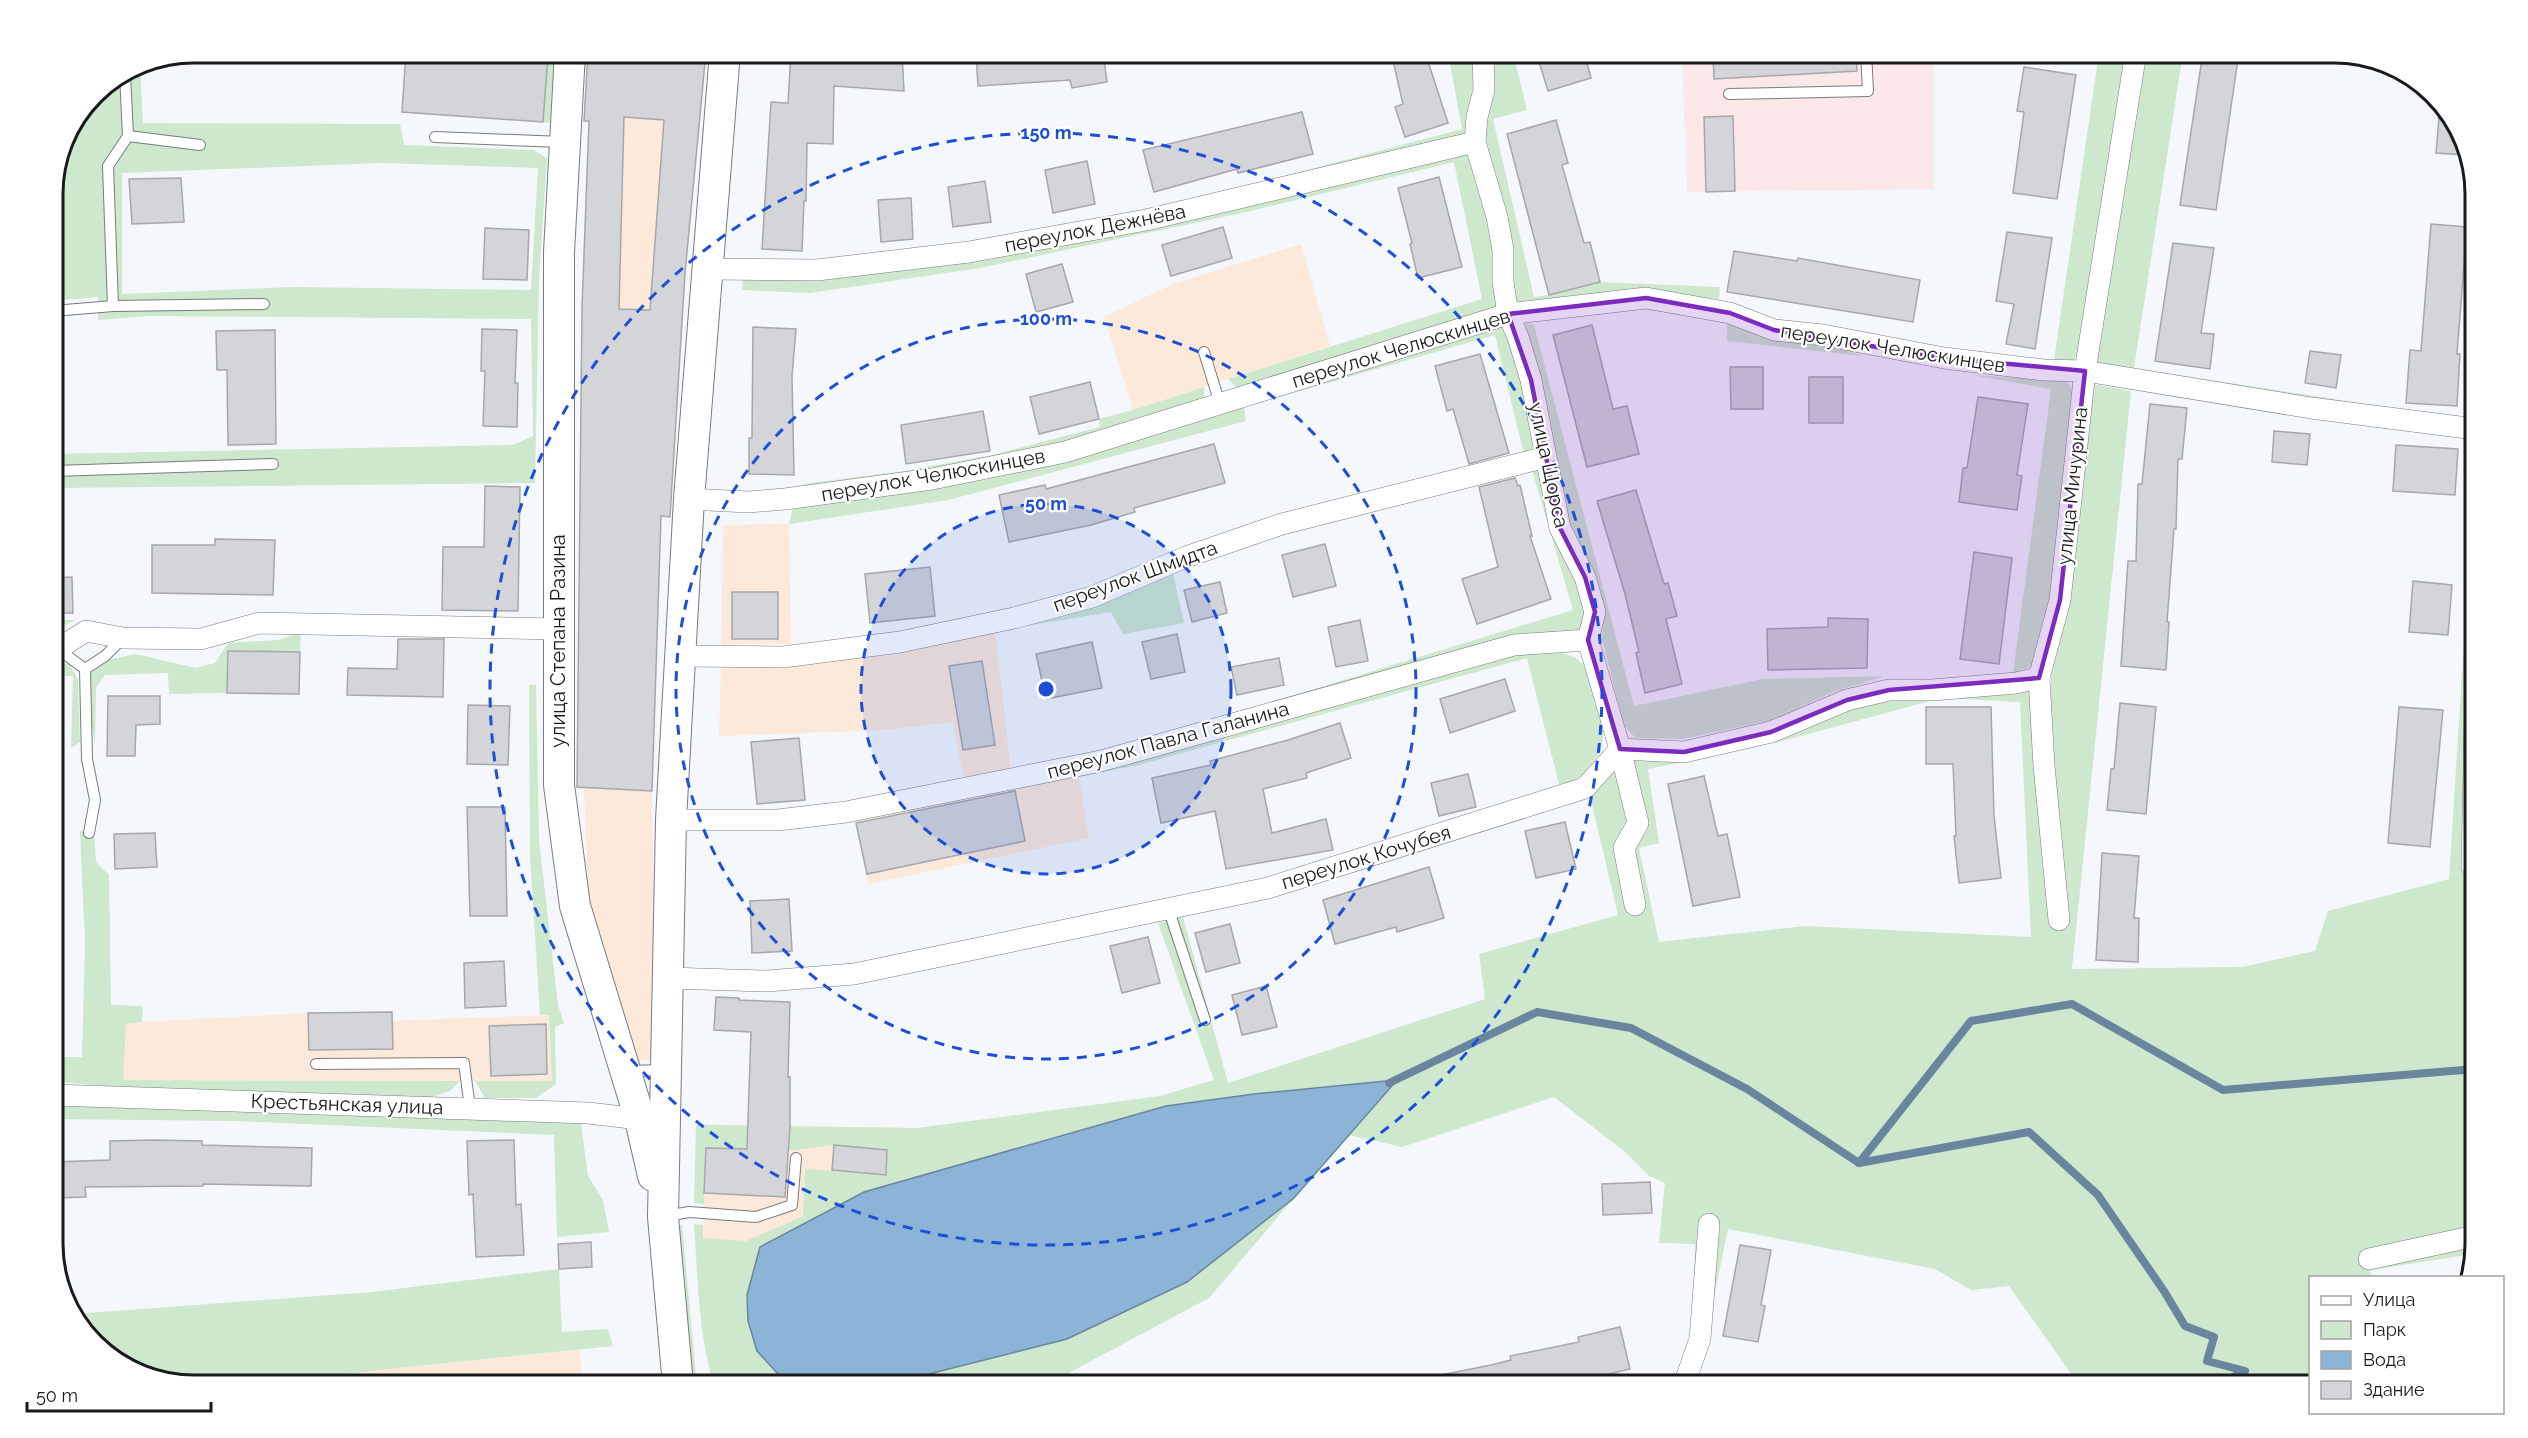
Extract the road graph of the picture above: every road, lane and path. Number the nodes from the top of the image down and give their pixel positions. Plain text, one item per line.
1 (569, 63) edge
2 (724, 63) edge
3 (1483, 63) edge
4 (1867, 63) edge
5 (2134, 63) edge
6 (125, 83) edge
7 (1730, 94) dead end
8 (128, 136) junction
9 (435, 137) dead end
10 (1475, 141) junction
11 (565, 142) junction
12 (200, 145) dead end
13 (708, 269) junction
14 (264, 304) dead end
15 (113, 306) junction
16 (63, 310) edge
17 (1508, 314) junction
18 (1204, 352) dead end
19 (2085, 371) junction
20 (1220, 404) junction
21 (2465, 428) edge
22 (1546, 457) junction
23 (273, 464) dead end
24 (63, 471) edge
25 (689, 499) junction
26 (558, 629) junction
27 (123, 638) junction
28 (1588, 640) junction
29 (63, 645) edge
30 (63, 654) edge
31 (681, 656) junction
32 (86, 669) junction
33 (2039, 678) junction
34 (1620, 749) junction
35 (671, 820) junction
36 (89, 833) dead end
37 (1635, 904) dead end
38 (1168, 908) junction
39 (2058, 920) dead end
40 (668, 978) junction
41 (1205, 1020) dead end
42 (316, 1064) dead end
43 (666, 1070) junction
44 (626, 1071) junction
45 (63, 1095) edge
46 (470, 1108) junction
47 (640, 1119) junction
48 (796, 1158) dead end
49 (663, 1217) junction
50 (1710, 1224) dead end
51 (2465, 1238) edge
52 (2369, 1259) dead end
53 (681, 1375) edge
54 (1687, 1375) edge

1 - 11 main road, улица Степана Разина
2 - 13 main road, улица Степана Разина
3 - 10 street, улица Щорса
4 - 7 lane
5 - 19 street, улица Мичурина
6 - 8 lane
8 - 12 lane
8 - 15 lane
9 - 11 lane
10 - 13 street, переулок Дежнёва
10 - 17 street, улица Щорса
11 - 26 main road, улица Степана Разина
13 - 25 main road, улица Степана Разина
14 - 15 lane
15 - 16 lane
17 - 19 street, переулок Челюскинцев
17 - 20 street, переулок Челюскинцев
17 - 22 street, улица Щорса
18 - 20 lane
19 - 21 street, переулок Челюскинцев
19 - 33 street, улица Мичурина
20 - 25 street, переулок Челюскинцев
22 - 28 street, улица Щорса
22 - 31 street, переулок Шмидта
23 - 24 lane
25 - 31 main road, улица Степана Разина
26 - 27 street
26 - 44 main road, улица Степана Разина
27 - 29 street
27 - 32 lane
28 - 34 street, улица Щорса
28 - 35 street, переулок Павла Галанина
30 - 32 lane
31 - 35 main road, улица Степана Разина
32 - 36 lane
33 - 34 street
33 - 39 street, улица Мичурина
34 - 37 street, улица Щорса
34 - 38 street, переулок Кочубея
35 - 40 main road, улица Степана Разина
38 - 40 street, переулок Кочубея
38 - 41 lane
40 - 43 main road, улица Степана Разина
42 - 46 lane
43 - 44 lane
43 - 49 main road, улица Степана Разина
44 - 47 main road, улица Степана Разина
45 - 46 street, Крестьянская улица
46 - 47 street, Крестьянская улица
47 - 49 main road, улица Степана Разина
48 - 49 lane
49 - 53 main road, улица Степана Разина
50 - 54 street
51 - 52 street

